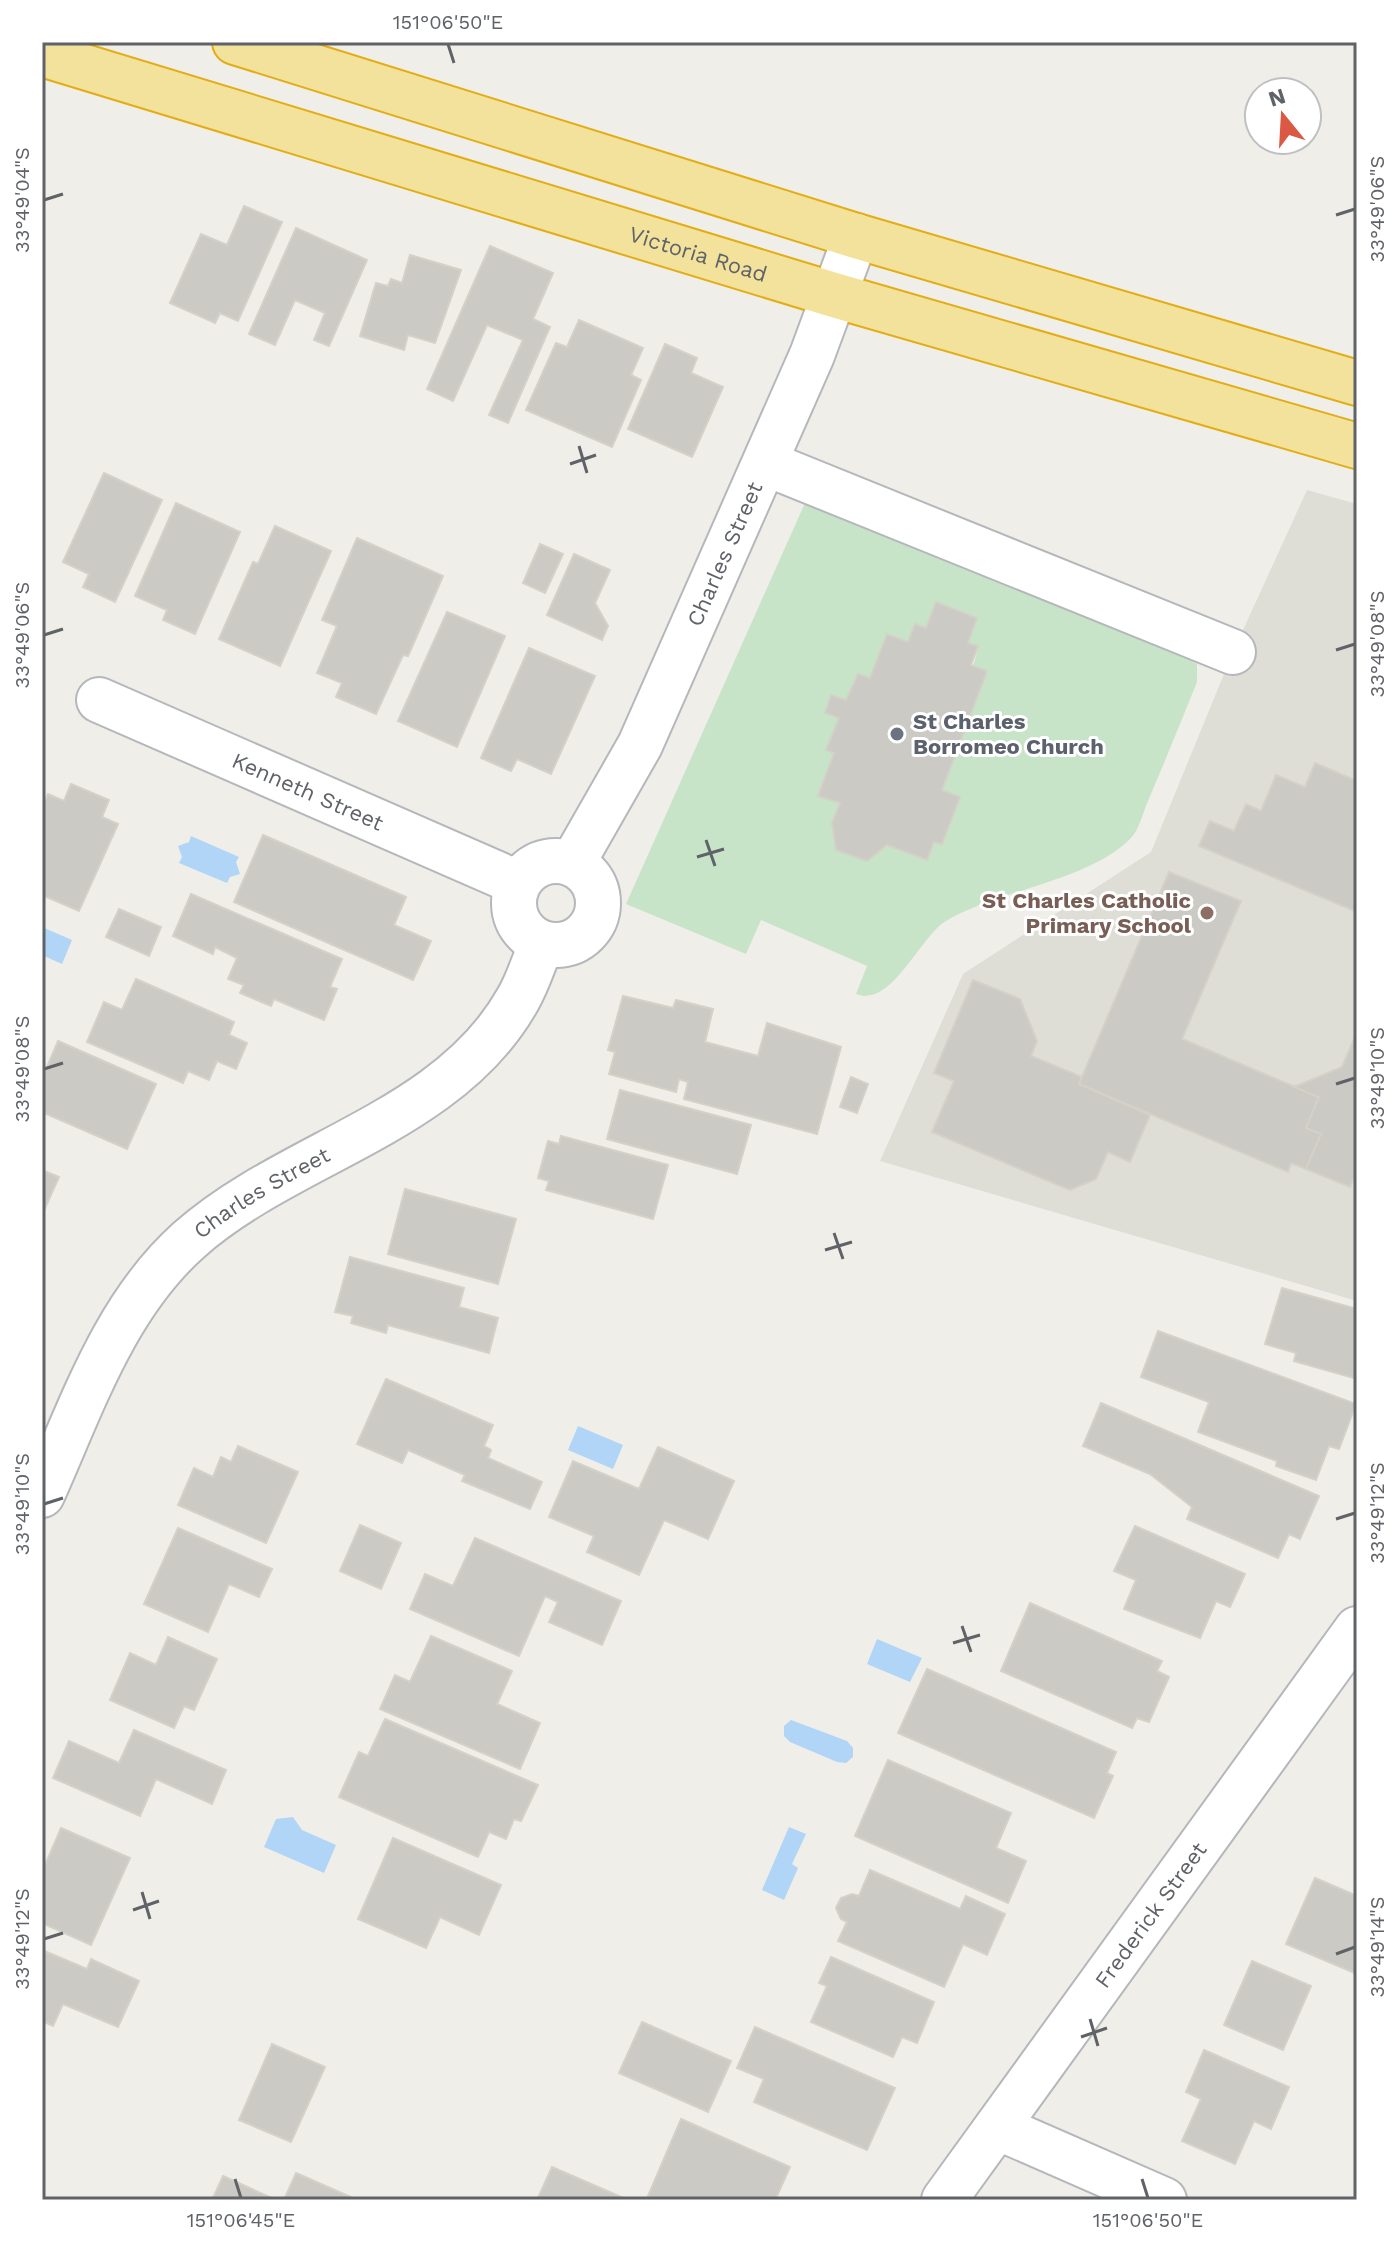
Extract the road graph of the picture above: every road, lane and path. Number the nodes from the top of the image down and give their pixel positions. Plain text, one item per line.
1 (235, 42) edge
2 (42, 54) edge
3 (856, 236) junction
4 (834, 295) junction
5 (1357, 383) edge
6 (1357, 446) edge
7 (765, 463) junction
8 (1233, 652) dead end
9 (99, 700) dead end
10 (572, 864) junction
11 (518, 883) junction
12 (542, 943) junction
13 (42, 1495) edge
14 (1357, 1629) edge
15 (997, 2127) junction
16 (944, 2200) edge
17 (1164, 2200) edge

1 - 3 highway
2 - 4 highway, Victoria Road
3 - 4 street, Charles Street
3 - 5 highway
4 - 6 highway, Victoria Road
4 - 7 street, Charles Street
7 - 8 street
7 - 10 street, Charles Street
9 - 11 street, Kenneth Street
10 - 11 street
10 - 12 street
11 - 12 street
12 - 13 street, Charles Street
14 - 15 street, Frederick Street
15 - 16 street, Frederick Street
15 - 17 street

